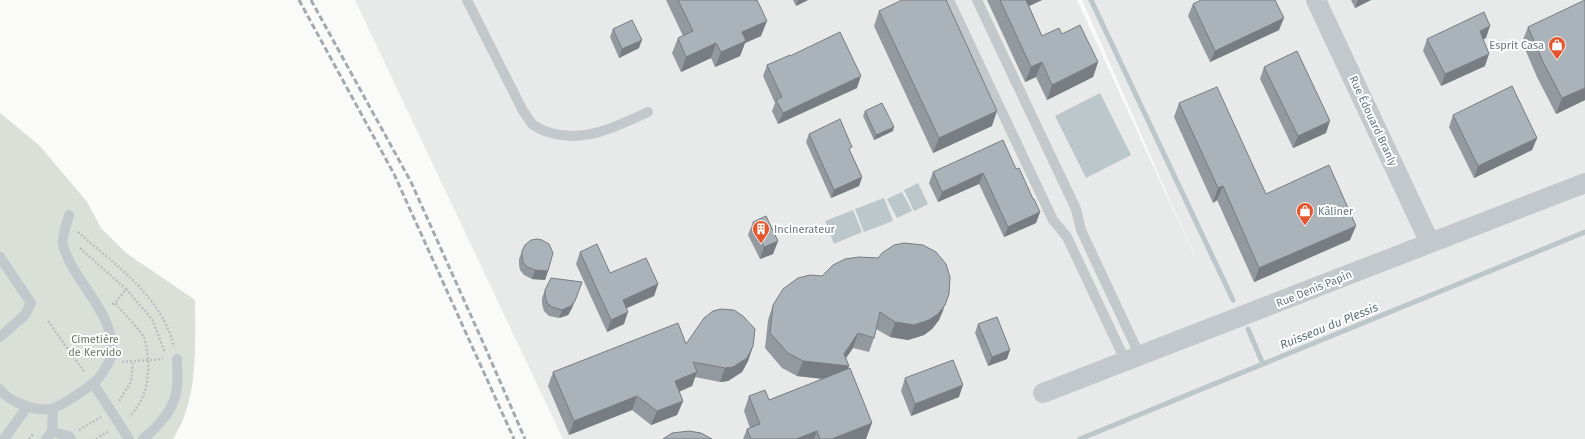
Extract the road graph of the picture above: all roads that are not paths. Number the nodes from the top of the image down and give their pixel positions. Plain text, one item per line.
1 (467, 0) edge
2 (949, 0) edge
3 (977, 0) edge
4 (1316, 0) edge
5 (648, 112) dead end
6 (1585, 183) edge
7 (68, 219) road end
8 (1430, 243) junction
9 (0, 256) edge
10 (0, 336) edge
11 (177, 359) road end
12 (1133, 359) junction
13 (93, 383) junction
14 (0, 389) edge
15 (1043, 393) dead end
16 (27, 407) junction
17 (53, 408) junction
18 (49, 435) edge
19 (4, 439) edge
20 (71, 439) edge
21 (129, 439) edge
22 (143, 439) edge

1 - 5 lane
2 - 12 lane
3 - 12 lane
4 - 8 street, Rue Édouard Branly
6 - 8 street, Rue Denis Papin
7 - 13 lane
8 - 12 street, Rue Denis Papin
9 - 10 lane
11 - 22 lane
12 - 15 street, Rue Denis Papin
13 - 17 lane
13 - 21 lane
14 - 16 lane
16 - 17 lane
16 - 19 lane
17 - 18 lane
18 - 20 lane

